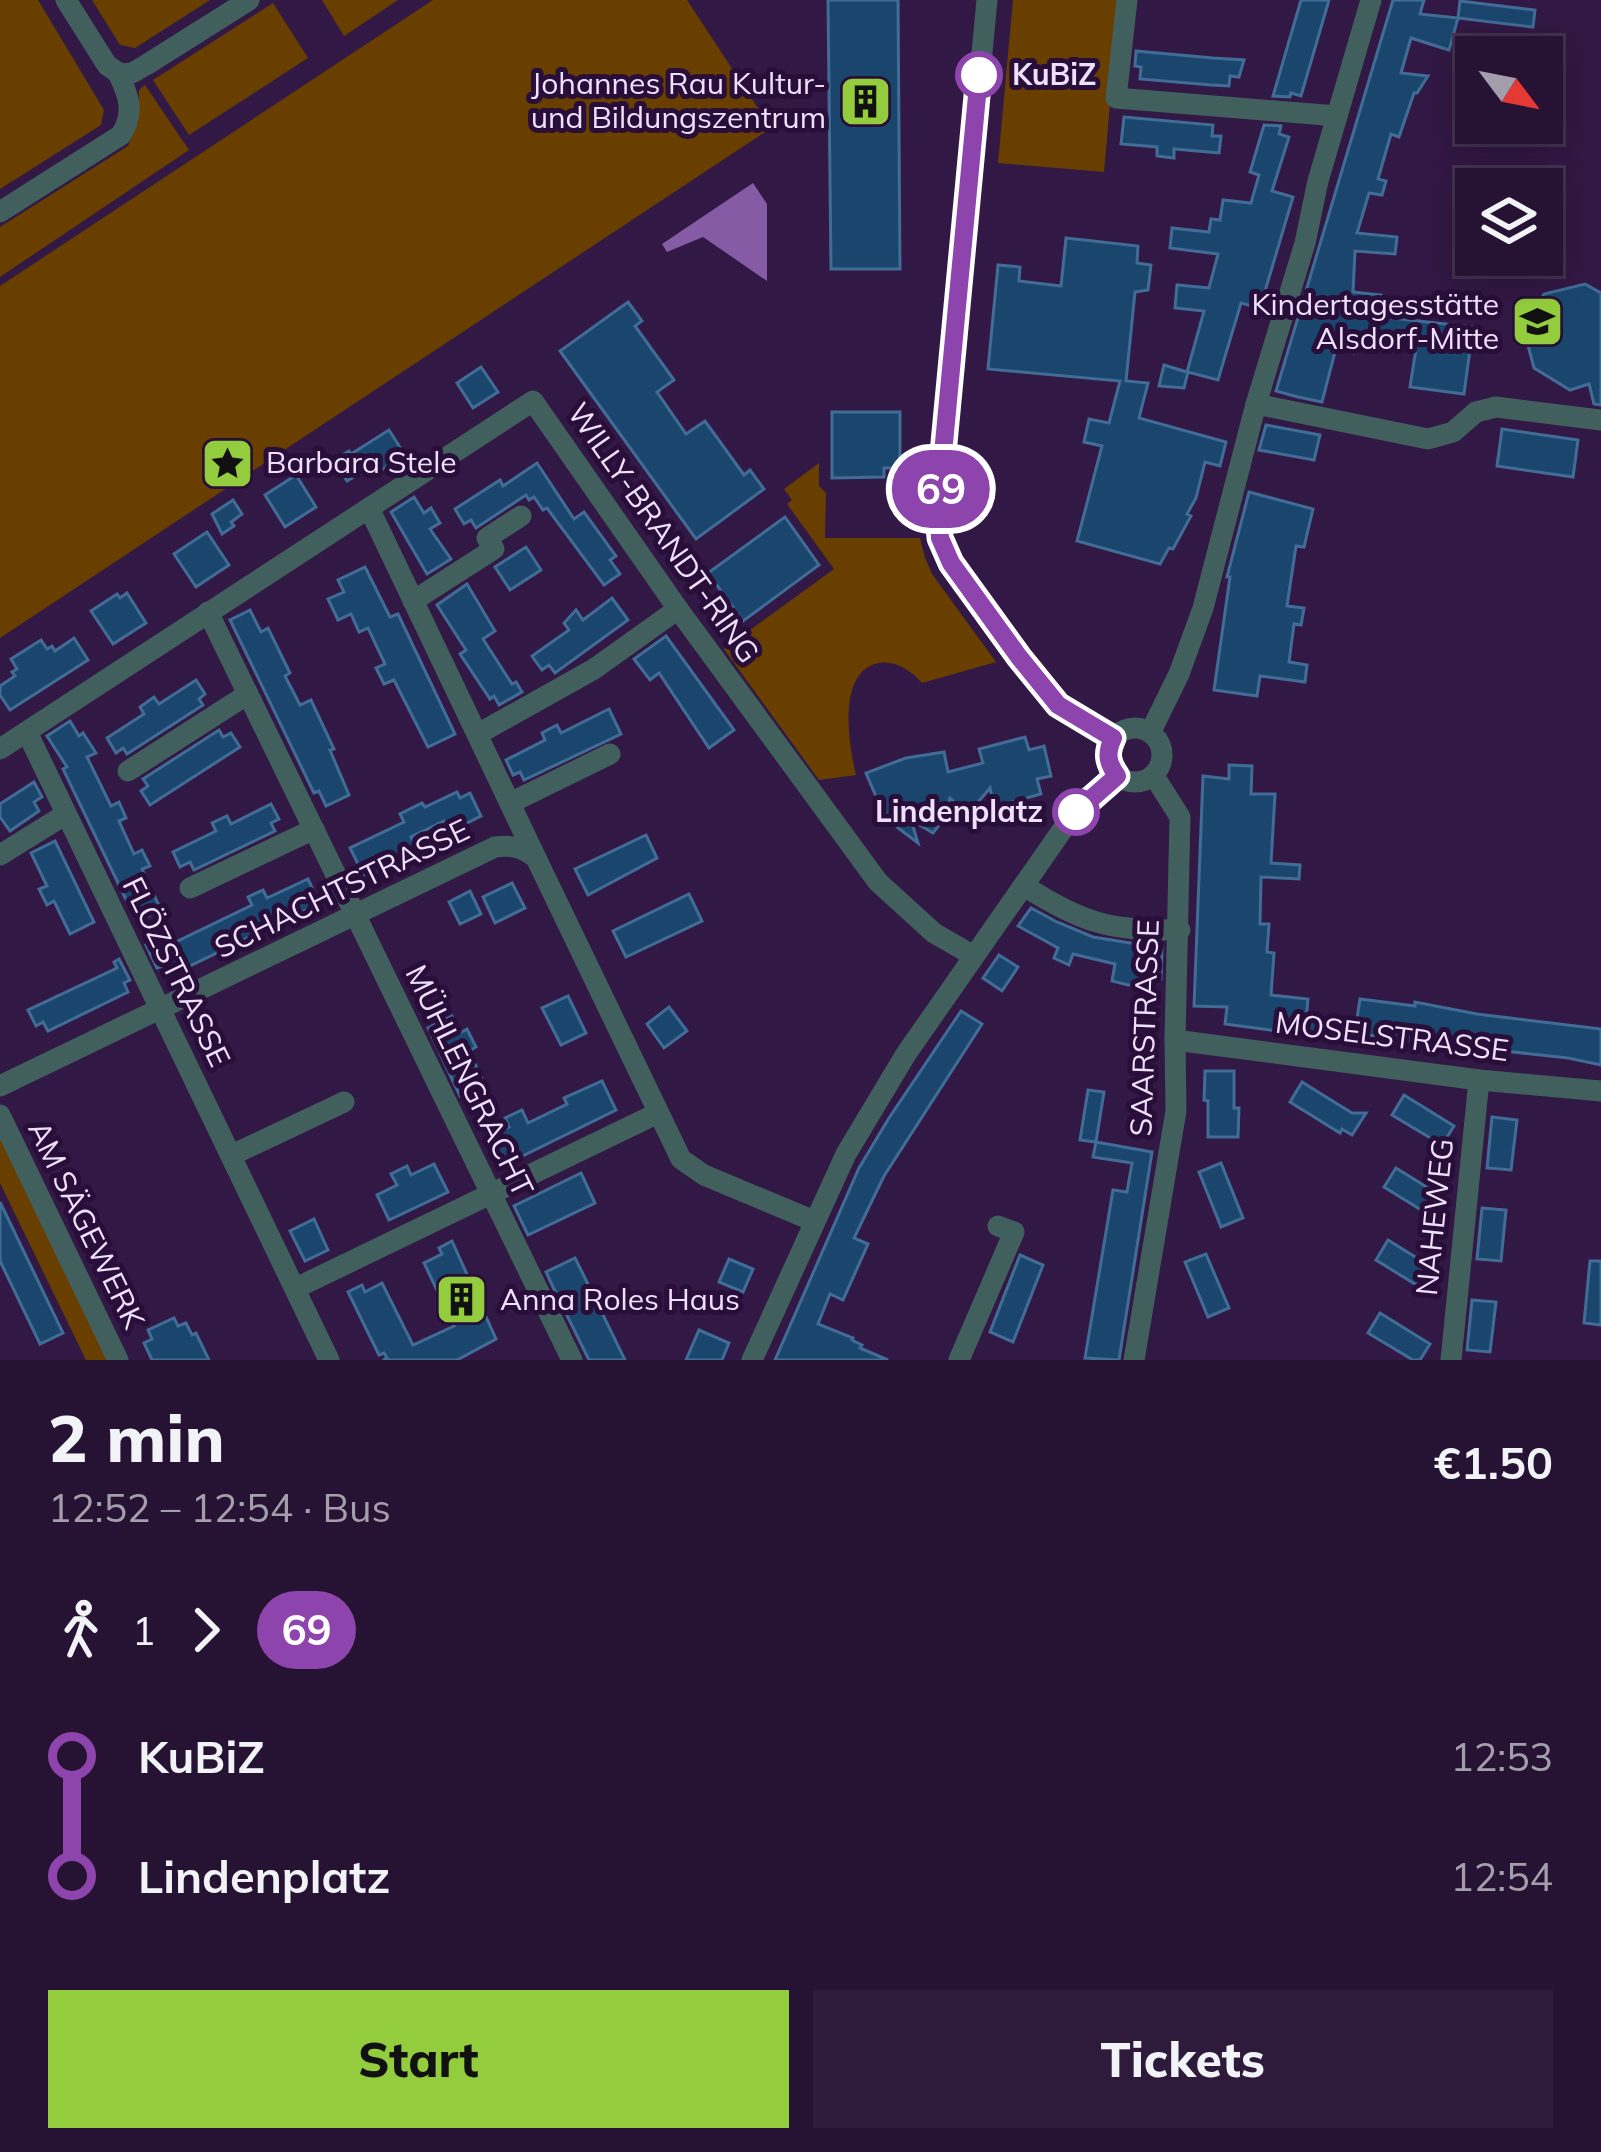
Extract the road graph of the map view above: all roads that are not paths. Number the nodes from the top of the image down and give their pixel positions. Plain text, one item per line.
1 (66, 0) edge
2 (249, 0) edge
3 (986, 0) edge
4 (1127, 0) edge
5 (1371, 0) edge
6 (119, 74) junction
7 (1337, 116) junction
8 (0, 212) edge
9 (1256, 404) junction
10 (1601, 420) edge
11 (369, 508) junction
12 (521, 516) dead end
13 (413, 601) junction
14 (678, 609) junction
15 (208, 612) junction
16 (248, 694) junction
17 (1151, 731) junction
18 (26, 732) junction
19 (478, 734) junction
20 (1113, 738) junction
21 (0, 749) edge
22 (610, 754) dead end
23 (128, 771) dead end
24 (1117, 776) junction
25 (1154, 776) junction
26 (512, 802) junction
27 (66, 814) junction
28 (314, 829) junction
29 (0, 855) edge
30 (536, 858) junction
31 (1024, 886) junction
32 (190, 888) dead end
33 (356, 917) junction
34 (1180, 930) junction
35 (974, 956) junction
36 (162, 1010) junction
37 (1175, 1040) junction
38 (1480, 1080) junction
39 (0, 1086) edge
40 (1601, 1091) edge
41 (344, 1102) dead end
42 (658, 1113) junction
43 (0, 1115) edge
44 (232, 1155) junction
45 (491, 1194) junction
46 (814, 1221) junction
47 (998, 1226) dead end
48 (296, 1288) junction
49 (118, 1360) edge
50 (329, 1360) edge
51 (572, 1360) edge
52 (752, 1360) edge
53 (959, 1360) edge
54 (1134, 1360) edge
55 (1450, 1360) edge

1 - 6 street
2 - 6 street
3 - 20 street
4 - 7 street
5 - 7 street
6 - 8 street
7 - 9 street
9 - 10 street
9 - 17 street
11 - 13 street
11 - 14 street, WILLY-BRANDT-RING
11 - 15 street, WILLY-BRANDT-RING
12 - 13 street
13 - 19 street
14 - 19 street
14 - 35 street, WILLY-BRANDT-RING
15 - 16 street, MÜHLENGRACHT
15 - 18 street, WILLY-BRANDT-RING
16 - 23 street
16 - 28 street, MÜHLENGRACHT
17 - 20 street
17 - 25 street
18 - 21 street, WILLY-BRANDT-RING
18 - 27 street, FLÖZSTRASSE
19 - 26 street
20 - 24 street
22 - 26 street
24 - 25 street
24 - 31 street
25 - 34 street, SAARSTRASSE
26 - 30 street
27 - 29 street
27 - 36 street, FLÖZSTRASSE
28 - 32 street
28 - 33 street, MÜHLENGRACHT
30 - 33 street, SCHACHTSTRASSE
30 - 42 street
31 - 34 street
31 - 35 street
33 - 36 street, SCHACHTSTRASSE
33 - 45 street, MÜHLENGRACHT
34 - 37 street, SAARSTRASSE
35 - 46 street
36 - 39 street, SCHACHTSTRASSE
36 - 44 street, FLÖZSTRASSE
37 - 38 street, MOSELSTRASSE
37 - 54 street, SAARSTRASSE
38 - 40 street, MOSELSTRASSE
38 - 55 street, NAHEWEG
41 - 44 street
42 - 45 street
42 - 46 street
43 - 49 street, AM SÄGEWERK
44 - 48 street, FLÖZSTRASSE
45 - 48 street
45 - 51 street, MÜHLENGRACHT
46 - 52 street
47 - 53 street
48 - 50 street, FLÖZSTRASSE

